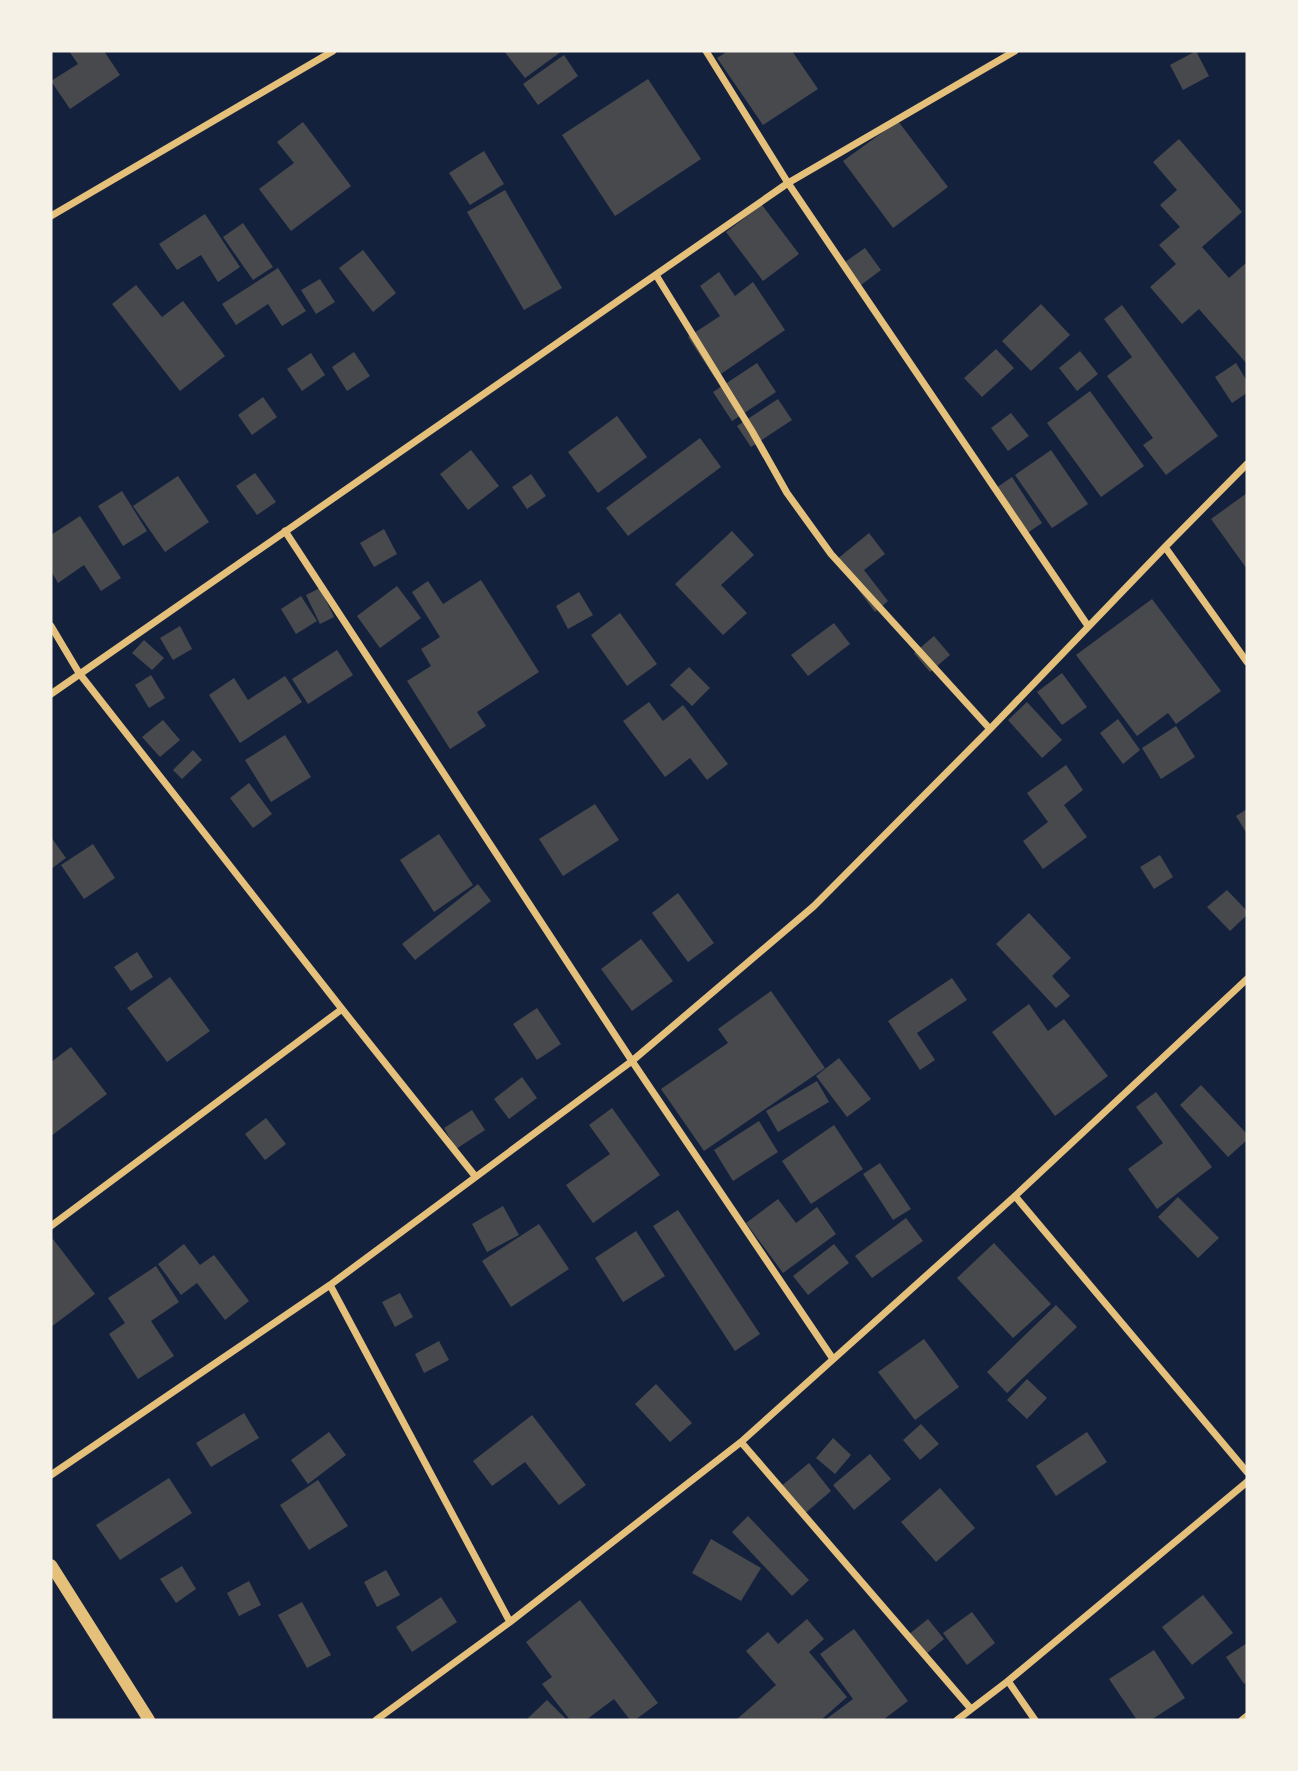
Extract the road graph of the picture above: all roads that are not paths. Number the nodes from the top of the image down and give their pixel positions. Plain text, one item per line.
1 (333, 51) edge
2 (706, 51) edge
3 (1015, 51) edge
4 (788, 183) junction
5 (51, 216) edge
6 (656, 275) junction
7 (1247, 464) edge
8 (285, 531) junction
9 (1165, 547) junction
10 (51, 626) edge
11 (1088, 626) junction
12 (1247, 662) edge
13 (79, 673) junction
14 (51, 694) edge
15 (990, 729) junction
16 (1247, 978) edge
17 (342, 1009) junction
18 (632, 1061) junction
19 (475, 1176) junction
20 (1015, 1196) junction
21 (51, 1226) edge
22 (330, 1285) junction
23 (833, 1359) junction
24 (741, 1442) junction
25 (1247, 1472) edge
26 (51, 1475) edge
27 (1247, 1482) edge
28 (51, 1564) edge
29 (510, 1622) junction
30 (1008, 1681) junction
31 (971, 1709) junction
32 (1247, 1716) edge
33 (149, 1720) edge
34 (376, 1720) edge
35 (957, 1720) edge
36 (1035, 1720) edge
37 (1242, 1720) edge

1 - 5 street
2 - 4 street
3 - 4 street
4 - 6 street
4 - 11 street
6 - 8 street
6 - 15 street
7 - 9 street
8 - 13 street
8 - 18 street
9 - 11 street
9 - 12 street
10 - 13 street
11 - 15 street
13 - 14 street
13 - 17 street
15 - 18 street
16 - 20 street
17 - 19 street
17 - 21 street
18 - 19 street
18 - 23 street
19 - 22 street
20 - 23 street
20 - 25 street
22 - 26 street
22 - 29 street
23 - 24 street
24 - 29 street
24 - 31 street
27 - 30 street
28 - 33 street
29 - 34 street
30 - 31 street
30 - 36 street
31 - 35 street
32 - 37 street

